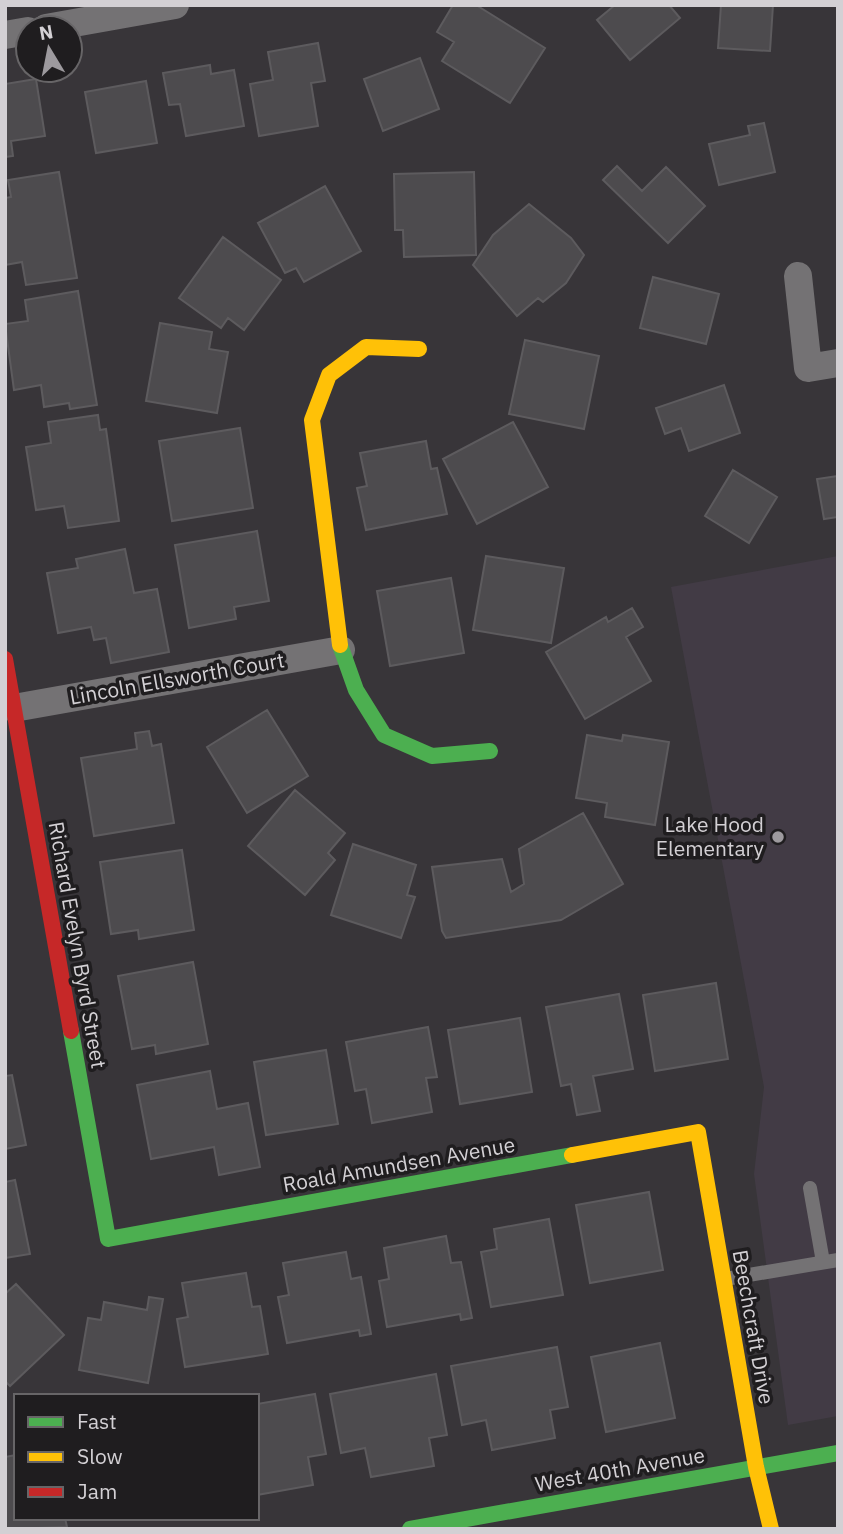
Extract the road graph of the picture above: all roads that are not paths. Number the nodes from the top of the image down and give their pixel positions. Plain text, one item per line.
1 (176, 5) edge
2 (84, 21) edge
3 (798, 276) dead end
4 (419, 349) dead end
5 (838, 363) edge
6 (341, 650) junction
7 (5, 659) edge
8 (14, 708) junction
9 (490, 751) dead end
10 (698, 1132) joint
11 (810, 1188) dead end
12 (108, 1239) joint
13 (838, 1259) edge
14 (823, 1262) junction
15 (724, 1279) junction
16 (838, 1453) edge
17 (756, 1467) junction
18 (410, 1529) edge
19 (771, 1529) edge

1 - 2 street
3 - 5 street
4 - 6 street
6 - 8 street, Lincoln Ellsworth Court
6 - 9 street
7 - 8 street, Richard Evelyn Byrd Street
8 - 12 street, Richard Evelyn Byrd Street
10 - 12 street, Roald Amundsen Avenue
10 - 15 street, Beechcraft Drive
11 - 14 lane
13 - 14 lane
14 - 15 lane
15 - 17 street, Beechcraft Drive
16 - 17 street, West 40th Avenue
17 - 18 street, West 40th Avenue
17 - 19 street, Beechcraft Drive

